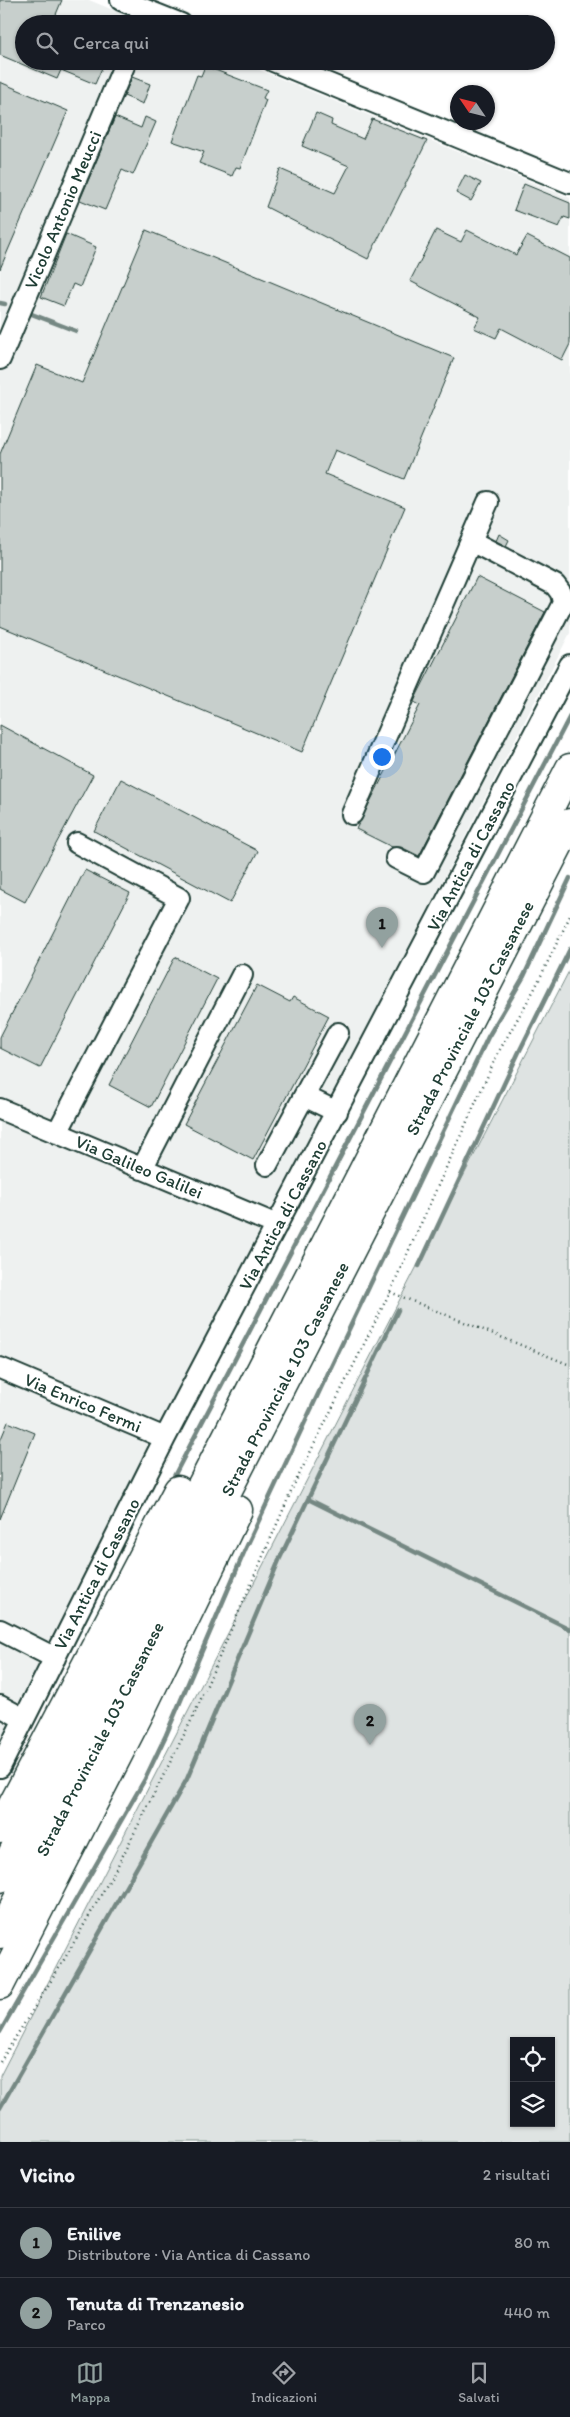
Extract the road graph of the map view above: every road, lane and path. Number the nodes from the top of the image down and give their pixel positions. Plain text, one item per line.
1 (121, 0) edge
2 (142, 15) edge
3 (122, 70) edge
4 (295, 70) edge
5 (570, 183) edge
6 (0, 359) edge
7 (488, 502) dead end
8 (471, 542) junction
9 (570, 665) edge
10 (570, 768) edge
11 (352, 814) dead end
12 (570, 823) edge
13 (77, 843) dead end
14 (396, 858) dead end
15 (570, 916) edge
16 (242, 975) dead end
17 (338, 1033) dead end
18 (446, 1063) junction
19 (404, 1091) junction
20 (304, 1096) junction
21 (0, 1110) edge
22 (337, 1112) junction
23 (57, 1133) junction
24 (267, 1165) dead end
25 (142, 1169) junction
26 (277, 1225) junction
27 (390, 1292) junction
28 (570, 1365) edge
29 (0, 1368) edge
30 (165, 1438) junction
31 (0, 1630) edge
32 (54, 1658) junction
33 (0, 1706) edge
34 (24, 1719) junction
35 (0, 1766) edge
36 (0, 1830) edge
37 (0, 1878) edge
38 (0, 1934) edge
39 (0, 1985) edge
40 (0, 2062) edge

1 - 2 street
3 - 6 street, Vicolo Antonio Meucci
4 - 5 street
7 - 8 street
8 - 11 street
8 - 14 street
9 - 22 street, Via Antica di Cassano
10 - 19 highway, Strada Provinciale 103 Cassanese
12 - 18 highway, Strada Provinciale 103 Cassanese
13 - 23 street
15 - 27 path
16 - 25 street
17 - 20 street
18 - 38 highway, Strada Provinciale 103 Cassanese
18 - 39 highway
19 - 36 highway
19 - 37 highway, Strada Provinciale 103 Cassanese
20 - 22 street
20 - 24 street
21 - 23 street, Via Galileo Galilei
22 - 26 street, Via Antica di Cassano
23 - 25 street, Via Galileo Galilei
25 - 26 street, Via Galileo Galilei
26 - 30 street, Via Antica di Cassano
27 - 28 path
27 - 40 path
29 - 30 street, Via Enrico Fermi
30 - 32 street, Via Antica di Cassano
31 - 32 street
32 - 34 street, Via Antica di Cassano
33 - 34 street
34 - 35 street, Via Antica di Cassano

